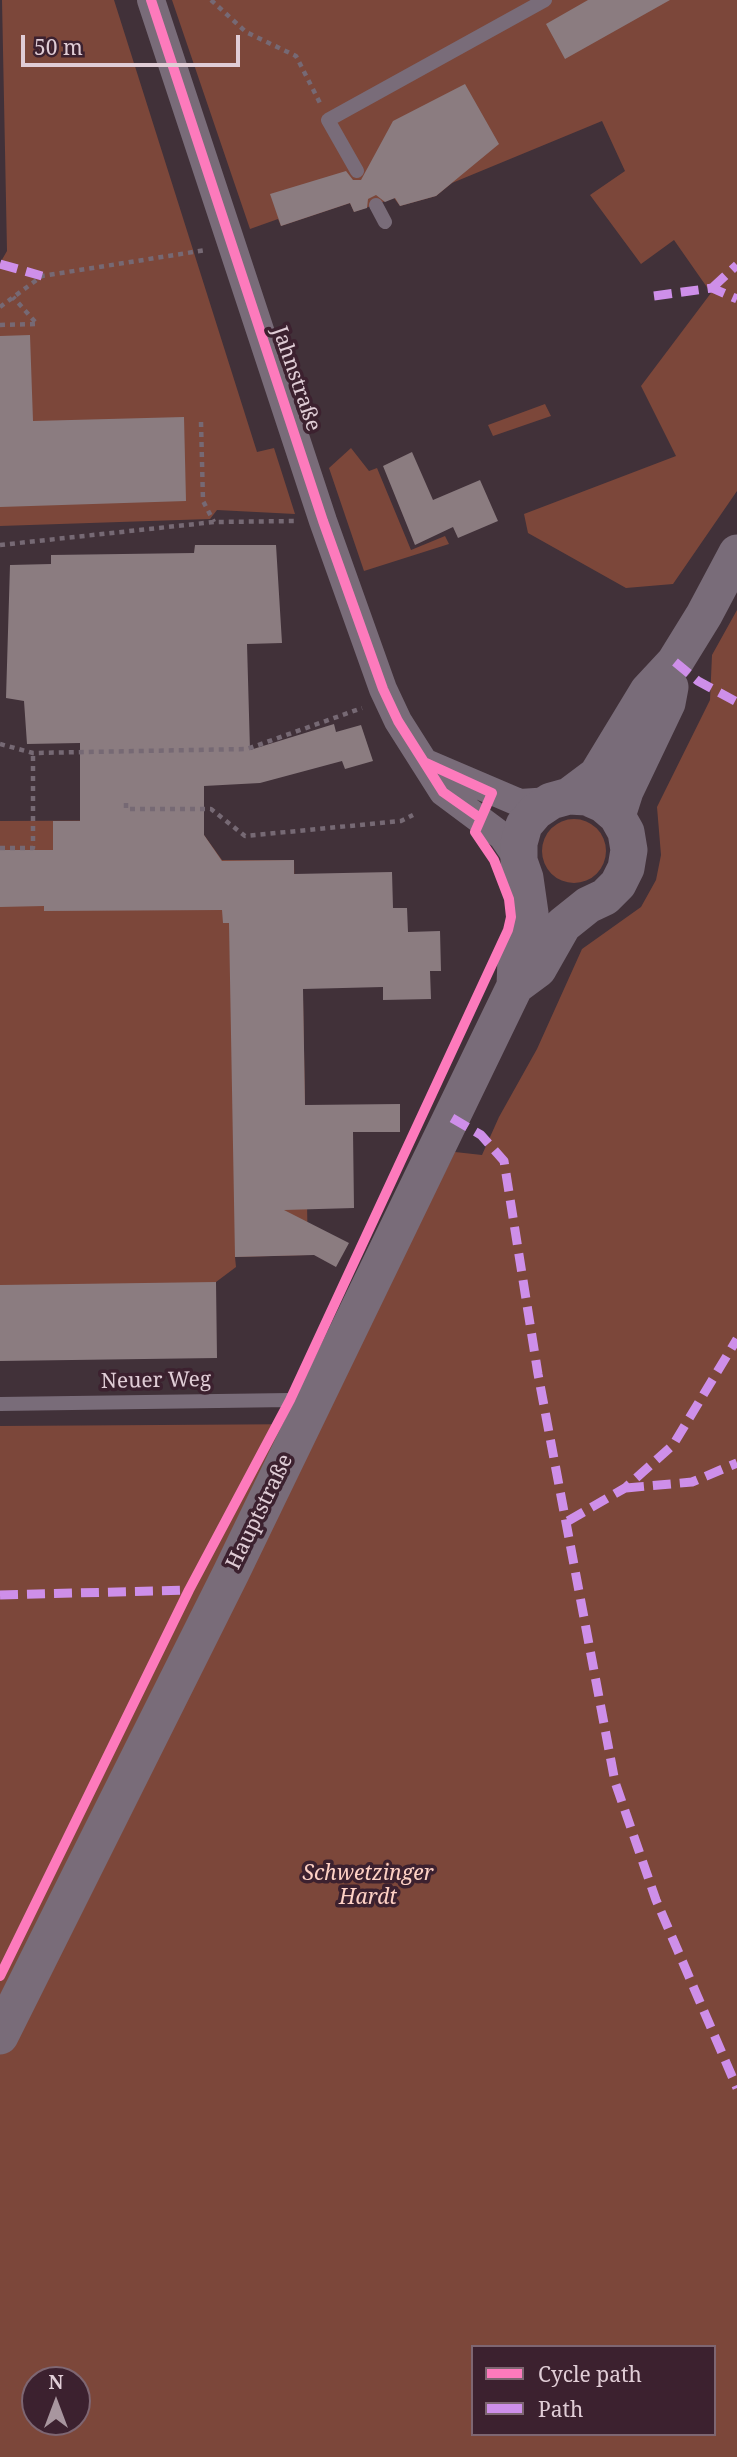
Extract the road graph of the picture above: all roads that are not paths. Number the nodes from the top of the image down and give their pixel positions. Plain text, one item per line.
1 (151, 0) edge
2 (545, 0) edge
3 (357, 171) dead end
4 (376, 205) dead end
5 (385, 222) dead end
6 (737, 553) edge
7 (675, 662) junction
8 (424, 762) junction
9 (560, 798) junction
10 (617, 816) junction
11 (522, 870) junction
12 (588, 905) junction
13 (515, 986) junction
14 (0, 1404) edge
15 (309, 1410) junction
16 (0, 2036) edge

1 - 8 street, Jahnstraße
2 - 3 lane
4 - 5 lane
6 - 7 street, Hauptstraße
7 - 9 street, Hauptstraße
7 - 10 street, Hauptstraße
8 - 9 street
8 - 11 street, Jahnstraße
9 - 10 street
9 - 11 street, Hauptstraße
10 - 12 street, Hauptstraße
11 - 12 street
11 - 13 street, Hauptstraße
12 - 13 street, Hauptstraße
13 - 15 street, Hauptstraße
14 - 15 lane, Neuer Weg
15 - 16 street, Hauptstraße

